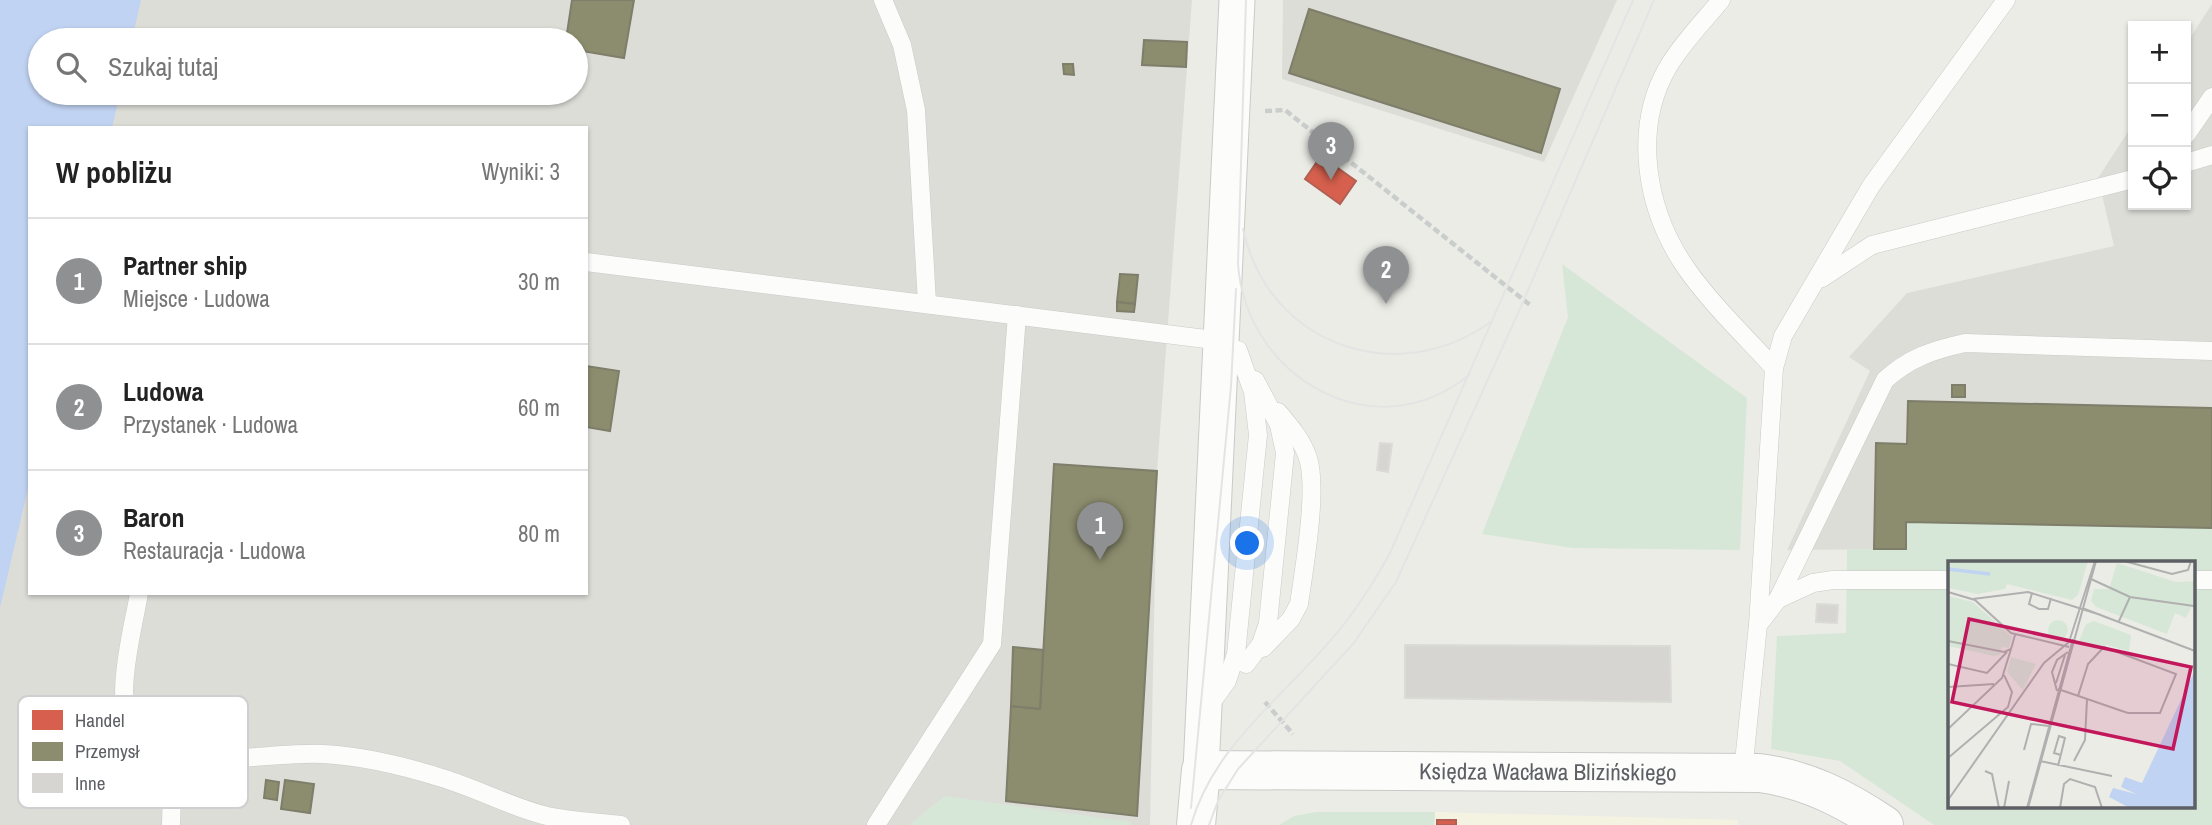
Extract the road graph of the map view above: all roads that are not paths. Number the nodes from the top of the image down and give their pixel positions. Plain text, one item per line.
1 (883, 0) edge
2 (1237, 0) edge
3 (1721, 0) edge
4 (2006, 0) edge
5 (2212, 97) edge
6 (2191, 128) edge
7 (2212, 155) edge
8 (2191, 161) edge
9 (2128, 180) edge
10 (588, 262) edge
11 (1812, 287) junction
12 (927, 303) junction
13 (1017, 315) junction
14 (1228, 335) junction
15 (2212, 351) edge
16 (1774, 368) junction
17 (1263, 393) junction
18 (1948, 580) edge
19 (2194, 580) edge
20 (2212, 580) edge
21 (139, 595) edge
22 (1778, 599) junction
23 (1758, 625) junction
24 (1246, 664) junction
25 (122, 696) edge
26 (1212, 703) junction
27 (248, 758) edge
28 (1201, 770) junction
29 (1743, 772) junction
30 (621, 825) edge
31 (876, 825) edge
32 (1196, 825) edge
33 (1884, 825) edge

1 - 12 lane
2 - 14 street
3 - 16 lane
4 - 11 lane
5 - 6 lane
7 - 8 lane
9 - 11 lane
10 - 12 lane
11 - 16 lane
12 - 13 lane
13 - 14 lane
13 - 31 lane
14 - 17 lane
14 - 26 street
15 - 22 lane
16 - 23 lane
17 - 24 lane
17 - 24 lane
18 - 22 lane
19 - 20 lane
21 - 25 lane
22 - 23 lane
23 - 29 lane
24 - 26 lane
26 - 28 street
27 - 30 lane
28 - 29 street, Księdza Wacława Blizińskiego
28 - 32 street
29 - 33 street, Księdza Wacława Blizińskiego

